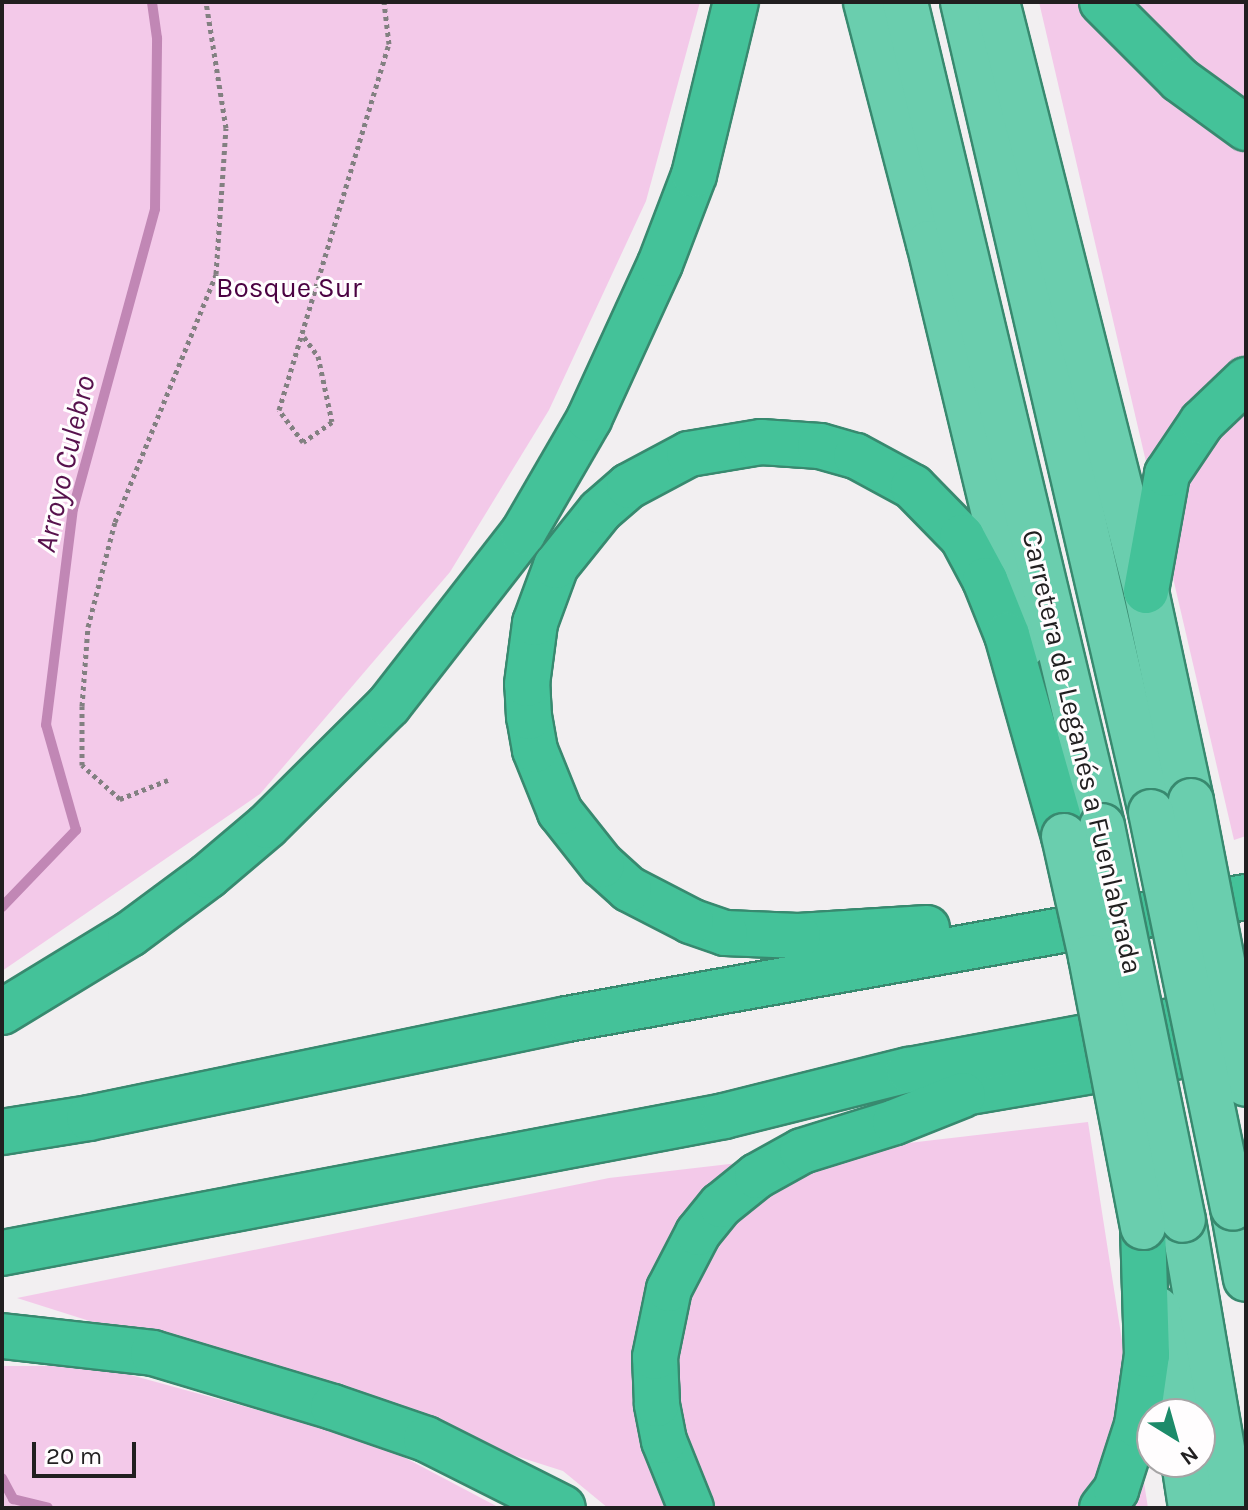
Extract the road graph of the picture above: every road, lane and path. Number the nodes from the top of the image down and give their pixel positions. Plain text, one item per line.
1 (206, 2) edge
2 (384, 2) edge
3 (736, 2) edge
4 (866, 2) edge
5 (905, 2) edge
6 (963, 2) edge
7 (997, 2) edge
8 (1102, 2) edge
9 (1246, 128) edge
10 (304, 337) junction
11 (1246, 380) edge
12 (1146, 591) junction
13 (168, 780) dead end
14 (1171, 807) junction
15 (1083, 831) junction
16 (1246, 869) edge
17 (1246, 897) edge
18 (927, 928) junction
19 (1246, 1007) edge
20 (2, 1012) edge
21 (567, 1019) junction
22 (1246, 1044) edge
23 (1246, 1084) edge
24 (963, 1095) junction
25 (724, 1116) junction
26 (2, 1132) edge
27 (1163, 1224) junction
28 (2, 1253) edge
29 (1246, 1279) edge
30 (2, 1336) edge
31 (1175, 1398) edge
32 (1186, 1478) edge
33 (563, 1508) edge
34 (691, 1508) edge
35 (1102, 1508) edge
36 (1191, 1508) edge
37 (1232, 1508) edge

1 - 13 path
2 - 10 path
3 - 20 highway
4 - 15 highway
5 - 15 highway, Carretera de Leganés a Fuenlabrada
6 - 14 highway, Carretera de Leganés a Fuenlabrada
7 - 12 highway
8 - 9 highway
10 - 10 path
11 - 12 highway
12 - 14 highway
14 - 23 highway, bridge
14 - 29 highway, Carretera de Leganés a Fuenlabrada, bridge
15 - 18 highway
15 - 27 highway, Carretera de Leganés a Fuenlabrada, bridge
16 - 18 highway
17 - 21 highway
18 - 21 highway
19 - 25 highway
21 - 26 highway
22 - 24 highway
24 - 25 highway
24 - 34 highway
25 - 28 highway
27 - 31 highway
27 - 35 highway
27 - 37 highway, Carretera de Leganés a Fuenlabrada
30 - 33 highway
32 - 36 highway

